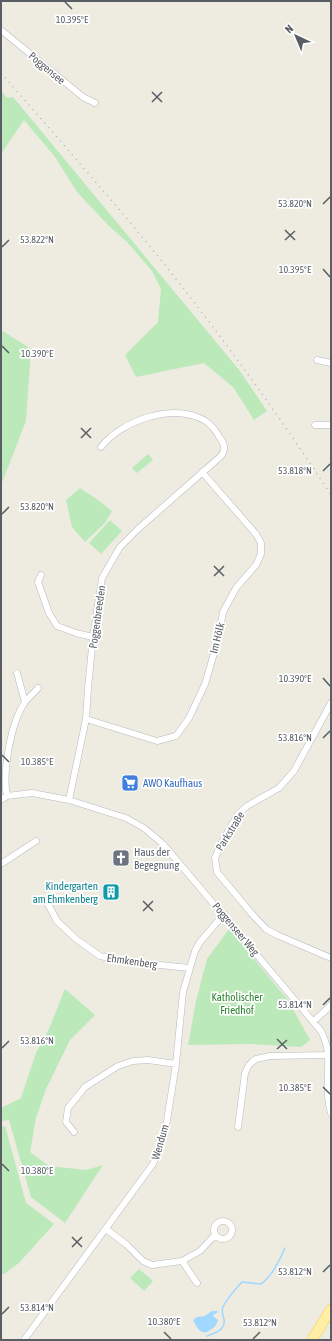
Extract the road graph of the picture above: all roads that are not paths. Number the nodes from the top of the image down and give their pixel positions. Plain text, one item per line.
1 (1, 30) edge
2 (95, 103) dead end
3 (317, 360) dead end
4 (331, 363) edge
5 (331, 424) edge
6 (315, 425) dead end
7 (101, 447) dead end
8 (202, 472) junction
9 (41, 575) dead end
10 (94, 637) junction
11 (17, 673) dead end
12 (38, 688) dead end
13 (25, 702) junction
14 (331, 703) edge
15 (86, 719) junction
16 (7, 796) junction
17 (1, 800) edge
18 (69, 800) junction
19 (36, 841) dead end
20 (1, 864) edge
21 (48, 904) dead end
22 (224, 914) junction
23 (331, 958) edge
24 (190, 968) junction
25 (331, 1005) edge
26 (314, 1021) junction
27 (328, 1055) junction
28 (176, 1064) junction
29 (331, 1113) edge
30 (238, 1127) dead end
31 (74, 1132) dead end
32 (106, 1229) junction
33 (215, 1235) dead end
34 (182, 1261) junction
35 (197, 1282) dead end
36 (331, 1309) edge
37 (24, 1340) edge
38 (312, 1340) edge

1 - 2 street, Poggensee
3 - 4 street
5 - 6 street
7 - 8 street, Poggenbreeden
8 - 10 street, Poggenbreeden
8 - 15 street, Im Hölk
9 - 10 street
10 - 15 street, Poggenbreeden
11 - 13 street
12 - 13 street
13 - 16 street
14 - 23 street, Parkstraße
15 - 18 street, Poggenbreeden
16 - 17 street
16 - 18 street, Poggenseer Weg
18 - 22 street, Poggenseer Weg
19 - 20 street
21 - 24 street, Ehmkenberg
22 - 24 street, Wendum
22 - 26 street, Poggenseer Weg
24 - 28 street, Wendum
25 - 26 street
26 - 27 street, Poggenseer Weg
27 - 29 street, Poggenseer Weg
27 - 30 street
28 - 31 street
28 - 32 street, Wendum
32 - 34 street
32 - 37 street, Wendum
33 - 34 street
34 - 35 street
36 - 38 main road

